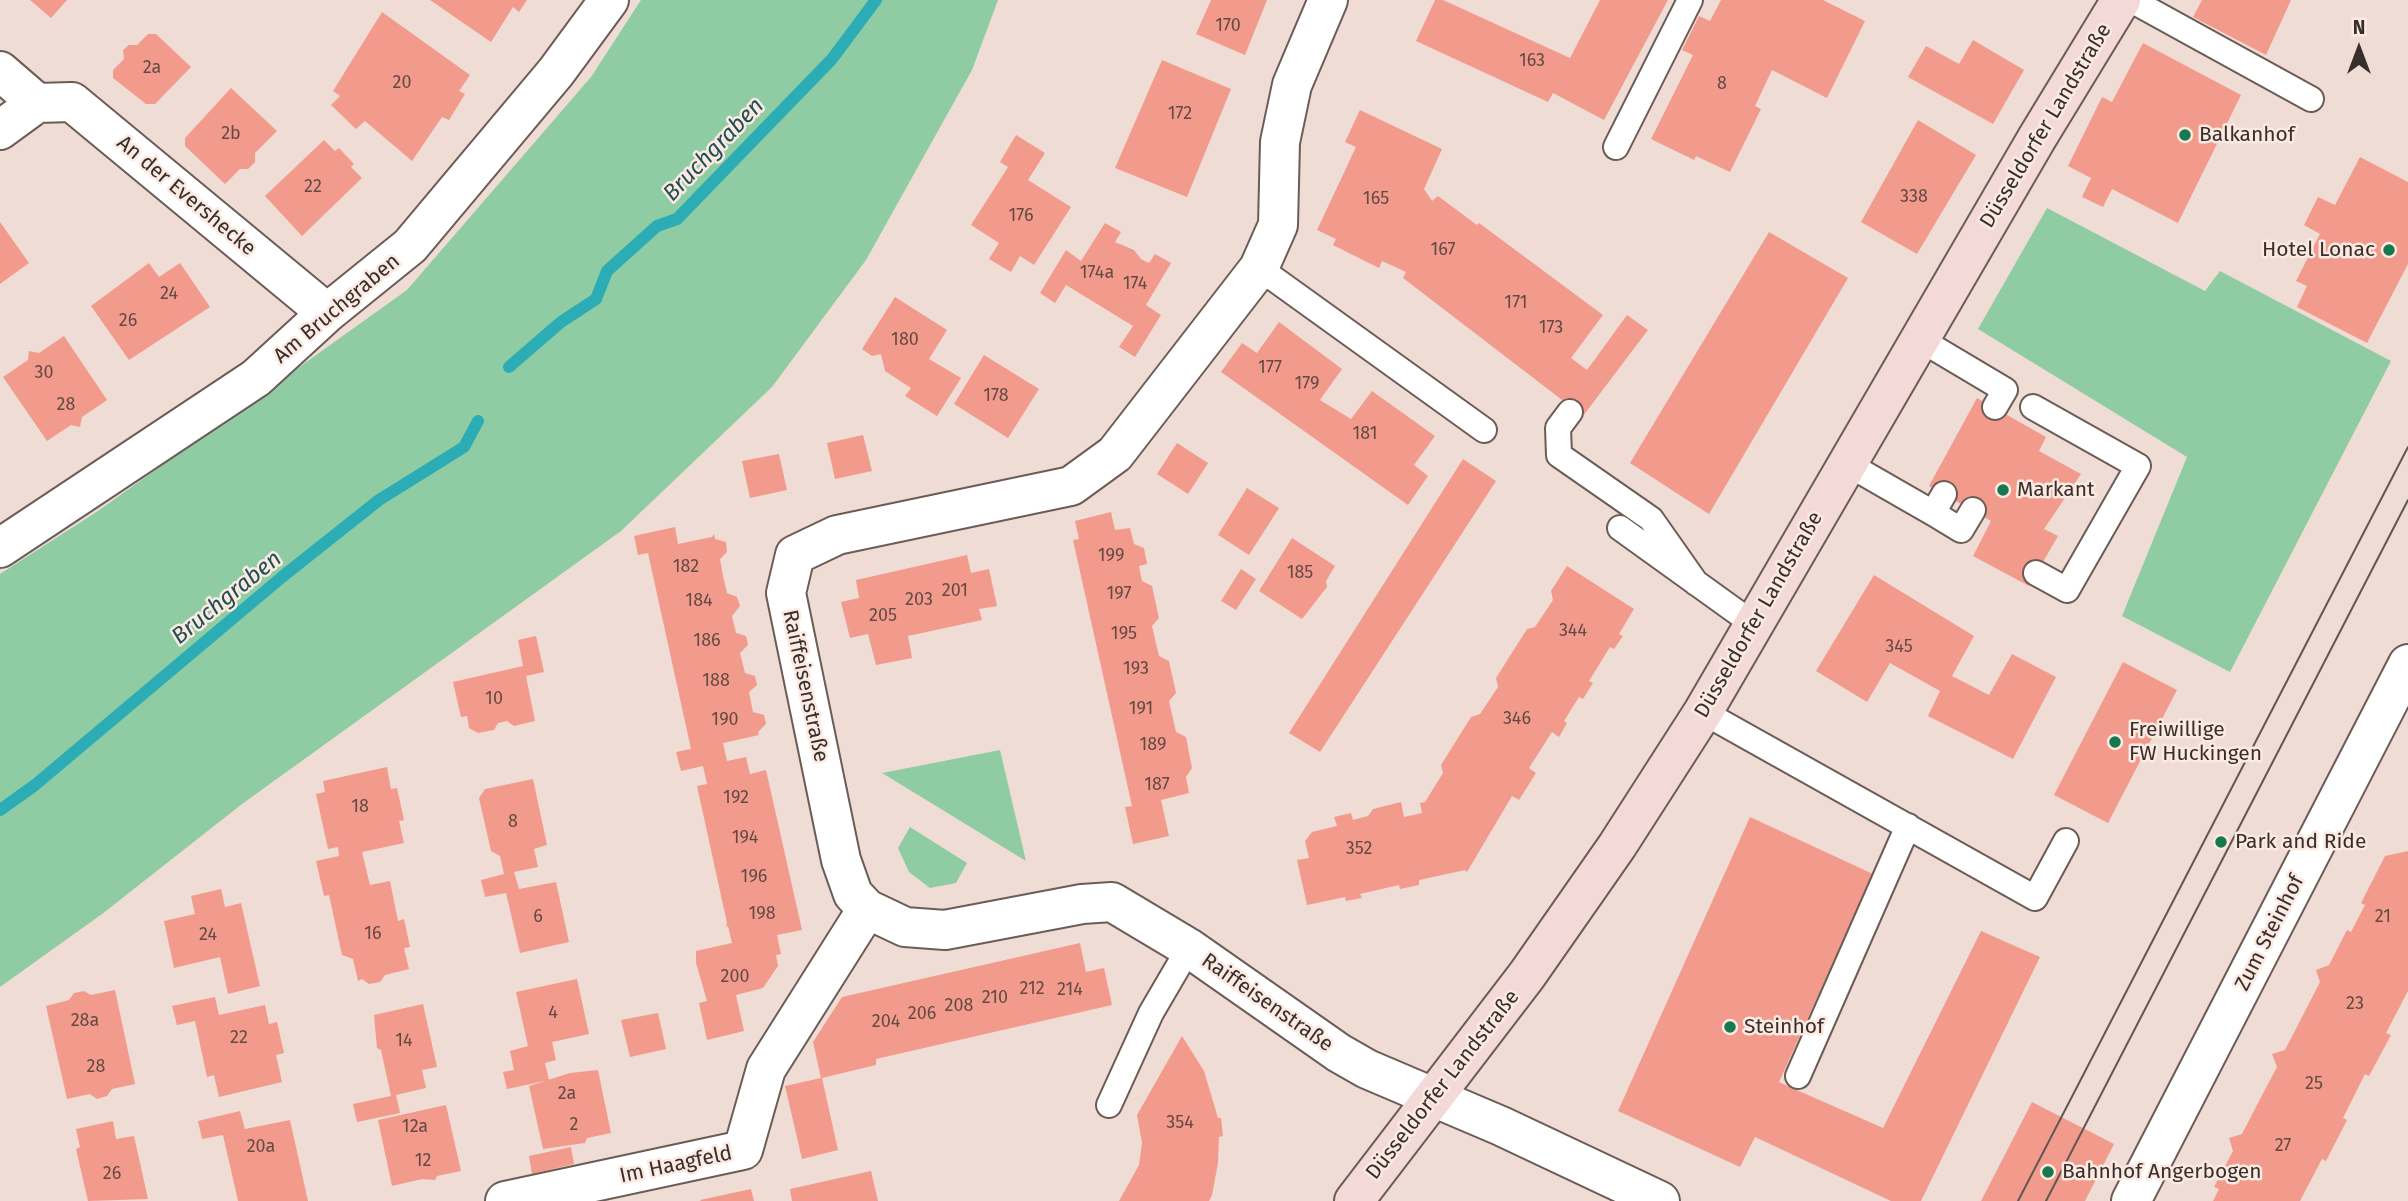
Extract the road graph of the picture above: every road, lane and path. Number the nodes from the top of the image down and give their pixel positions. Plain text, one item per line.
1 (609, 0) edge
2 (1328, 0) edge
3 (1690, 0) edge
4 (2121, 0) edge
5 (2131, 0) edge
6 (0, 71) edge
7 (2311, 99) dead end
8 (37, 103) junction
9 (0, 130) edge
10 (1616, 146) dead end
11 (1259, 268) junction
12 (327, 313) junction
13 (1921, 340) junction
14 (1570, 412) dead end
15 (1484, 430) dead end
16 (1846, 463) junction
17 (1971, 527) dead end
18 (1620, 528) dead end
19 (0, 548) edge
20 (2036, 573) dead end
21 (1696, 583) junction
22 (1752, 623) junction
23 (2408, 664) edge
24 (1703, 712) junction
25 (2396, 718) edge
26 (1908, 827) junction
27 (2066, 841) dead end
28 (867, 909) junction
29 (1189, 947) junction
30 (1798, 1076) dead end
31 (1434, 1098) junction
32 (1109, 1105) dead end
33 (505, 1201) edge
34 (1354, 1201) edge
35 (1660, 1201) edge
36 (2131, 1201) edge

1 - 12 street, Am Bruchgraben
2 - 11 street, Raiffeisenstraße
3 - 10 lane
4 - 13 main road, Düsseldorfer Landstraße
5 - 7 lane
6 - 8 street
8 - 9 street
8 - 12 street, An der Evershecke
11 - 15 lane
11 - 28 street, Raiffeisenstraße
12 - 19 street, Am Bruchgraben
13 - 16 main road, Düsseldorfer Landstraße
13 - 20 lane
14 - 21 lane
16 - 17 lane
16 - 22 main road, Düsseldorfer Landstraße
18 - 21 lane
21 - 22 lane
22 - 24 main road, Düsseldorfer Landstraße
23 - 25 street, Zum Steinhof
24 - 26 lane
24 - 31 main road, Düsseldorfer Landstraße
25 - 36 street, Zum Steinhof
26 - 27 lane
26 - 30 lane
28 - 29 street, Raiffeisenstraße
28 - 33 street, Im Haagfeld
29 - 31 street, Raiffeisenstraße
29 - 32 lane
31 - 34 main road, Düsseldorfer Landstraße
31 - 35 street, Raiffeisenstraße

